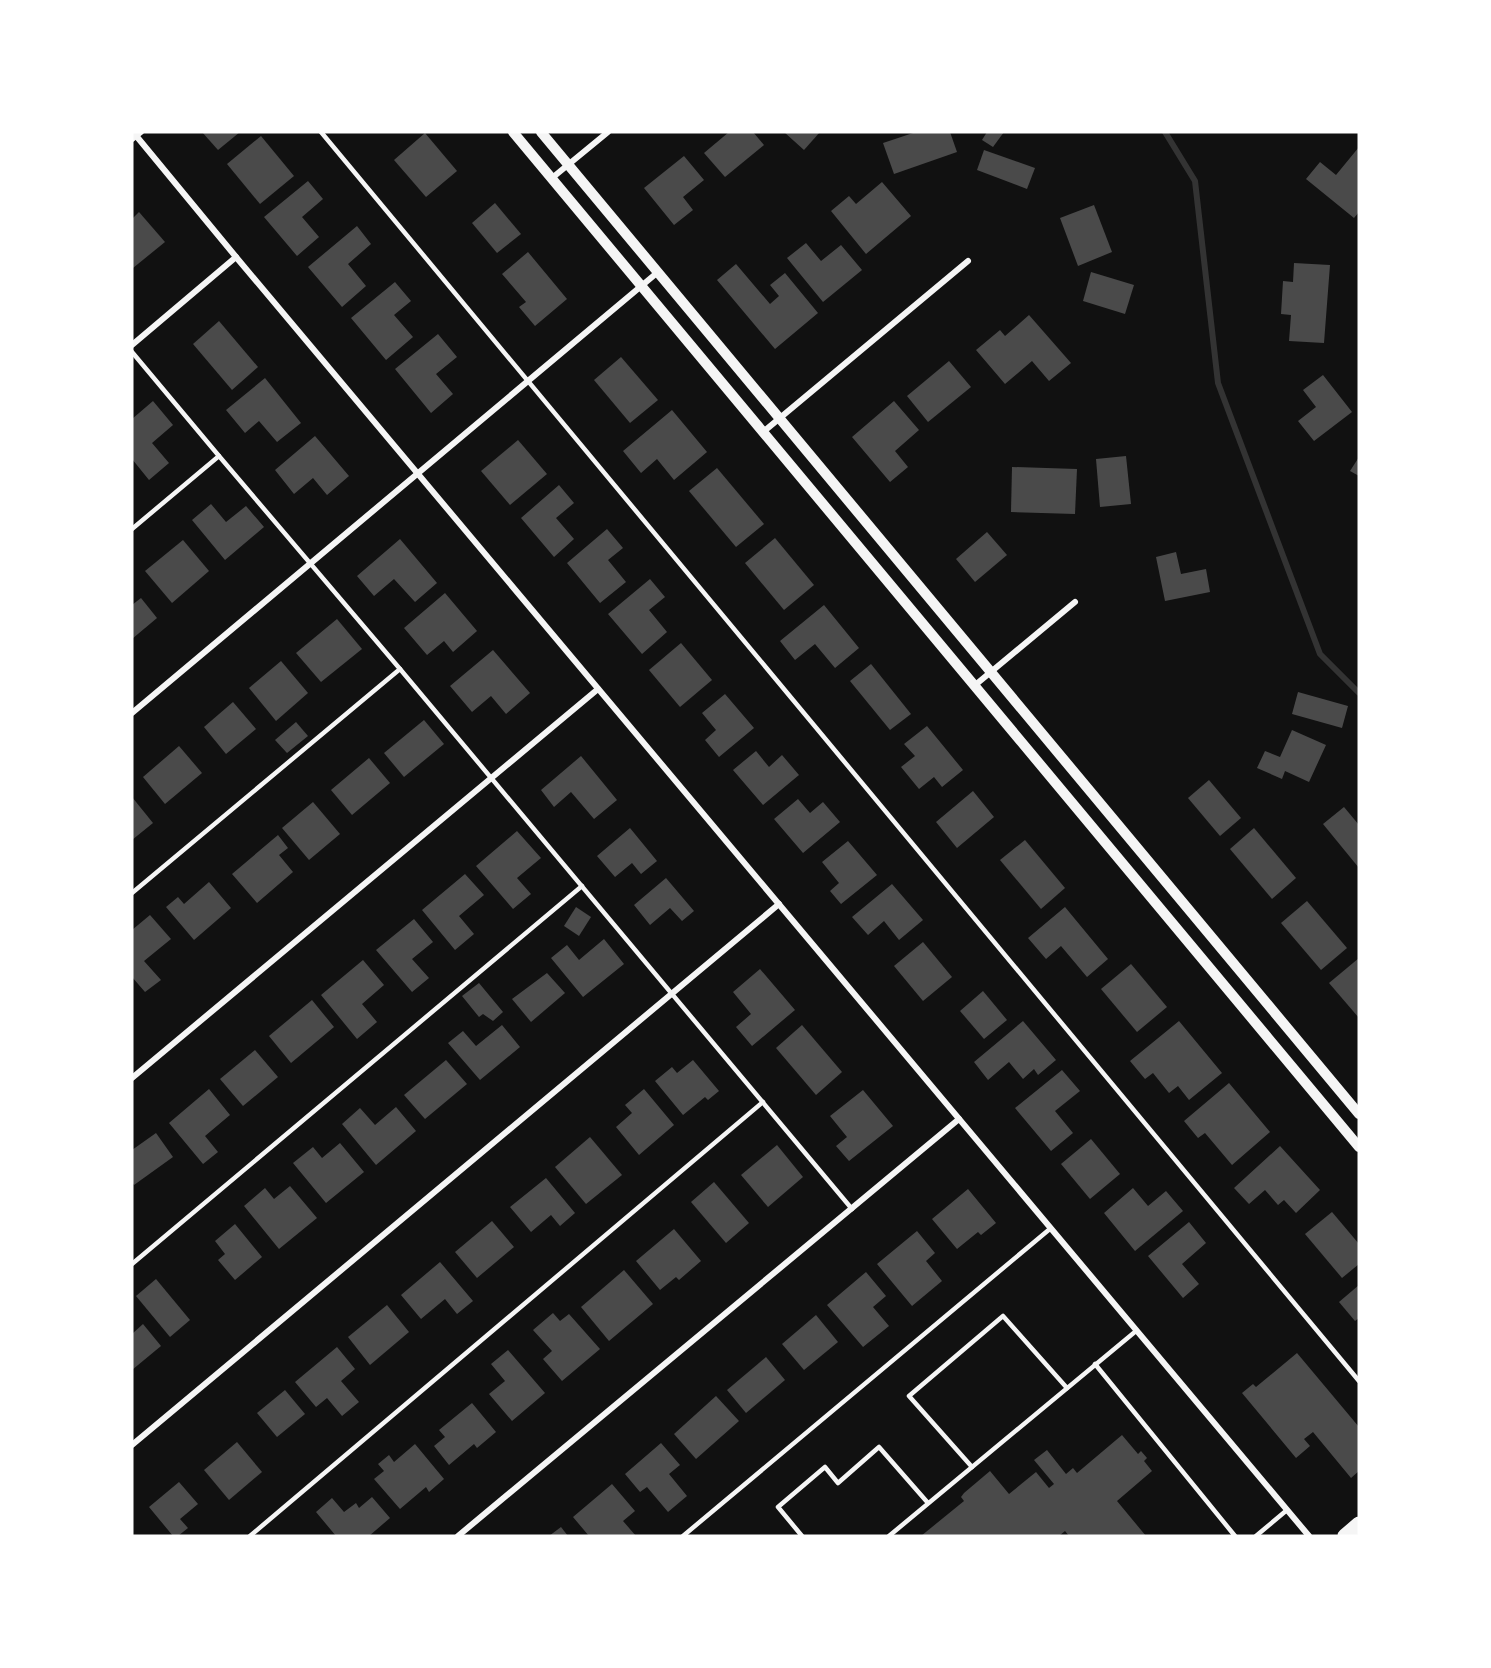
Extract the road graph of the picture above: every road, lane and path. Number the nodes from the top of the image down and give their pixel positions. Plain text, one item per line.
1 (321, 132) edge
2 (513, 132) edge
3 (541, 132) edge
4 (608, 132) edge
5 (136, 135) edge
6 (568, 165) junction
7 (552, 178) junction
8 (236, 257) junction
9 (968, 261) dead end
10 (658, 272) junction
11 (641, 286) junction
12 (132, 345) edge
13 (132, 352) edge
14 (529, 381) junction
15 (779, 418) junction
16 (762, 433) junction
17 (219, 456) junction
18 (418, 474) junction
19 (132, 529) edge
20 (311, 564) junction
21 (1075, 602) dead end
22 (400, 669) junction
23 (990, 672) junction
24 (974, 686) junction
25 (598, 688) junction
26 (132, 713) edge
27 (491, 778) junction
28 (582, 886) junction
29 (132, 892) edge
30 (779, 904) junction
31 (672, 993) junction
32 (132, 1078) edge
33 (763, 1102) junction
34 (1359, 1114) edge
35 (959, 1119) junction
36 (1359, 1148) edge
37 (852, 1209) junction
38 (1051, 1228) junction
39 (132, 1264) edge
40 (1136, 1331) junction
41 (1095, 1365) junction
42 (1359, 1381) edge
43 (1067, 1388) junction
44 (132, 1445) edge
45 (972, 1467) junction
46 (928, 1503) junction
47 (1287, 1510) junction
48 (1359, 1524) edge
49 (250, 1536) edge
50 (458, 1536) edge
51 (683, 1536) edge
52 (802, 1536) edge
53 (889, 1536) edge
54 (1235, 1536) edge
55 (1256, 1536) edge
56 (1309, 1536) edge
57 (1345, 1536) edge

1 - 14 lane
2 - 7 street
3 - 6 street
4 - 6 street
5 - 8 street
6 - 7 street
6 - 10 street
7 - 11 street
8 - 12 street
8 - 18 street
9 - 15 street
10 - 11 street
10 - 15 street
11 - 14 street
11 - 16 street
13 - 17 lane
14 - 18 street
14 - 42 lane
15 - 16 street
15 - 23 street
16 - 24 street
17 - 19 lane
17 - 20 lane
18 - 20 street
18 - 25 street
20 - 22 lane
20 - 26 street
21 - 23 street
22 - 27 lane
22 - 29 lane
23 - 24 street
23 - 34 street
24 - 36 street
25 - 27 street
25 - 30 street
27 - 28 lane
27 - 32 street
28 - 31 lane
28 - 39 lane
30 - 31 street
30 - 35 street
31 - 33 lane
31 - 44 street
33 - 37 lane
33 - 49 lane
35 - 37 street
35 - 38 street
37 - 50 street
38 - 40 street
38 - 51 lane
40 - 41 lane
40 - 47 street
41 - 43 lane
41 - 54 lane
43 - 45 lane
43 - 45 lane
45 - 46 lane
46 - 52 lane
46 - 53 lane
47 - 55 lane
47 - 56 street
48 - 57 main road

